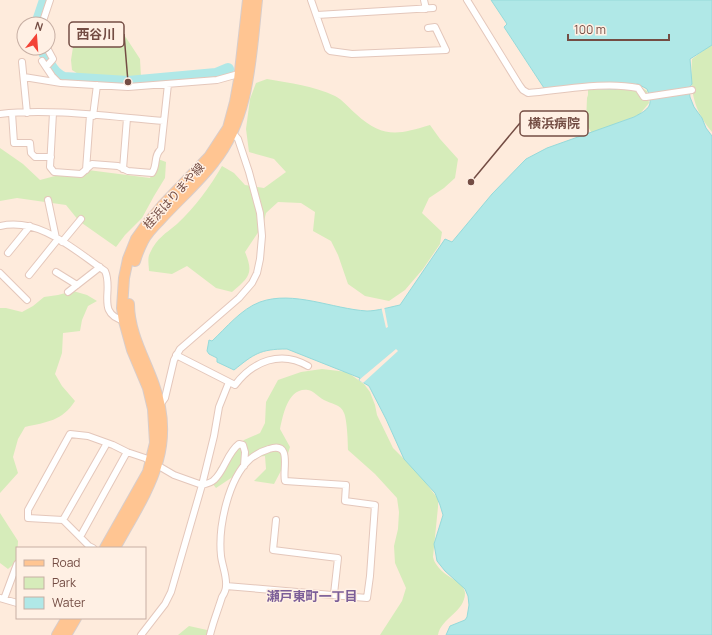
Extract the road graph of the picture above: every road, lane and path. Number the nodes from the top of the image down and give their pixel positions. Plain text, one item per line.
1 (50, 0) edge
2 (248, 0) edge
3 (256, 0) edge
4 (312, 0) edge
5 (424, 0) edge
6 (467, 0) edge
7 (316, 15) junction
8 (45, 16) edge
9 (428, 28) dead end
10 (51, 56) edge
11 (42, 61) dead end
12 (22, 62) dead end
13 (46, 68) junction
14 (244, 73) junction
15 (24, 77) junction
16 (59, 82) junction
17 (168, 84) junction
18 (97, 85) junction
19 (692, 90) dead end
20 (12, 113) junction
21 (27, 113) junction
22 (53, 113) junction
23 (0, 114) edge
24 (91, 116) junction
25 (127, 118) junction
26 (164, 121) junction
27 (233, 133) junction
28 (51, 157) junction
29 (123, 169) junction
30 (86, 170) junction
31 (48, 200) dead end
32 (81, 219) dead end
33 (0, 226) edge
34 (30, 226) junction
35 (59, 240) junction
36 (8, 253) dead end
37 (100, 268) junction
38 (56, 272) dead end
39 (0, 274) edge
40 (29, 275) dead end
41 (77, 285) junction
42 (68, 292) dead end
43 (27, 300) dead end
44 (127, 321) junction
45 (176, 355) junction
46 (308, 366) dead end
47 (229, 382) junction
48 (160, 405) junction
49 (106, 443) junction
50 (127, 452) junction
51 (155, 463) junction
52 (244, 466) junction
53 (202, 485) junction
54 (63, 520) junction
55 (276, 520) dead end
56 (80, 537) junction
57 (91, 547) edge
58 (107, 547) edge
59 (116, 547) edge
60 (16, 566) edge
61 (226, 586) junction
62 (334, 594) junction
63 (2, 599) edge
64 (16, 603) edge
65 (66, 619) edge
66 (75, 619) edge
67 (57, 635) edge
68 (66, 635) edge
69 (141, 635) edge
70 (210, 635) edge

1 - 8 street
2 - 14 main road, 桂浜はりまや線
3 - 14 main road, 桂浜はりまや線
4 - 7 street
5 - 7 street
6 - 19 street
7 - 9 street
10 - 13 street
11 - 13 street
12 - 15 street
13 - 16 street
14 - 17 street
14 - 27 main road, 桂浜はりまや線
14 - 44 main road, 桂浜はりまや線
15 - 16 street
15 - 21 street
16 - 18 street
17 - 18 street
17 - 26 street
18 - 24 street
20 - 21 street
20 - 23 street
20 - 28 street
21 - 22 street
22 - 24 street
22 - 28 street
24 - 25 street
24 - 30 street
25 - 26 street
25 - 29 street
26 - 29 street
27 - 44 main road, 桂浜はりまや線
27 - 45 street
28 - 30 street
29 - 30 street
31 - 35 street
32 - 35 street
33 - 34 street
34 - 35 street
34 - 36 street
35 - 37 street
35 - 40 street
37 - 41 street
37 - 44 street
38 - 41 street
39 - 43 street
41 - 42 street
44 - 48 main road, 桂浜はりまや線
44 - 51 main road, 桂浜はりまや線
45 - 47 street
45 - 48 street
46 - 47 street
47 - 53 street
48 - 51 main road, 桂浜はりまや線
49 - 50 street
49 - 54 street
49 - 54 street
50 - 51 street
50 - 56 street
51 - 53 street
51 - 58 main road, 桂浜はりまや線
51 - 59 main road, 桂浜はりまや線
52 - 53 street
52 - 61 street
52 - 62 street
53 - 69 street
54 - 56 street
55 - 62 street
56 - 57 street
60 - 63 street
61 - 62 street
61 - 70 street
63 - 64 street
65 - 67 main road
66 - 68 main road

